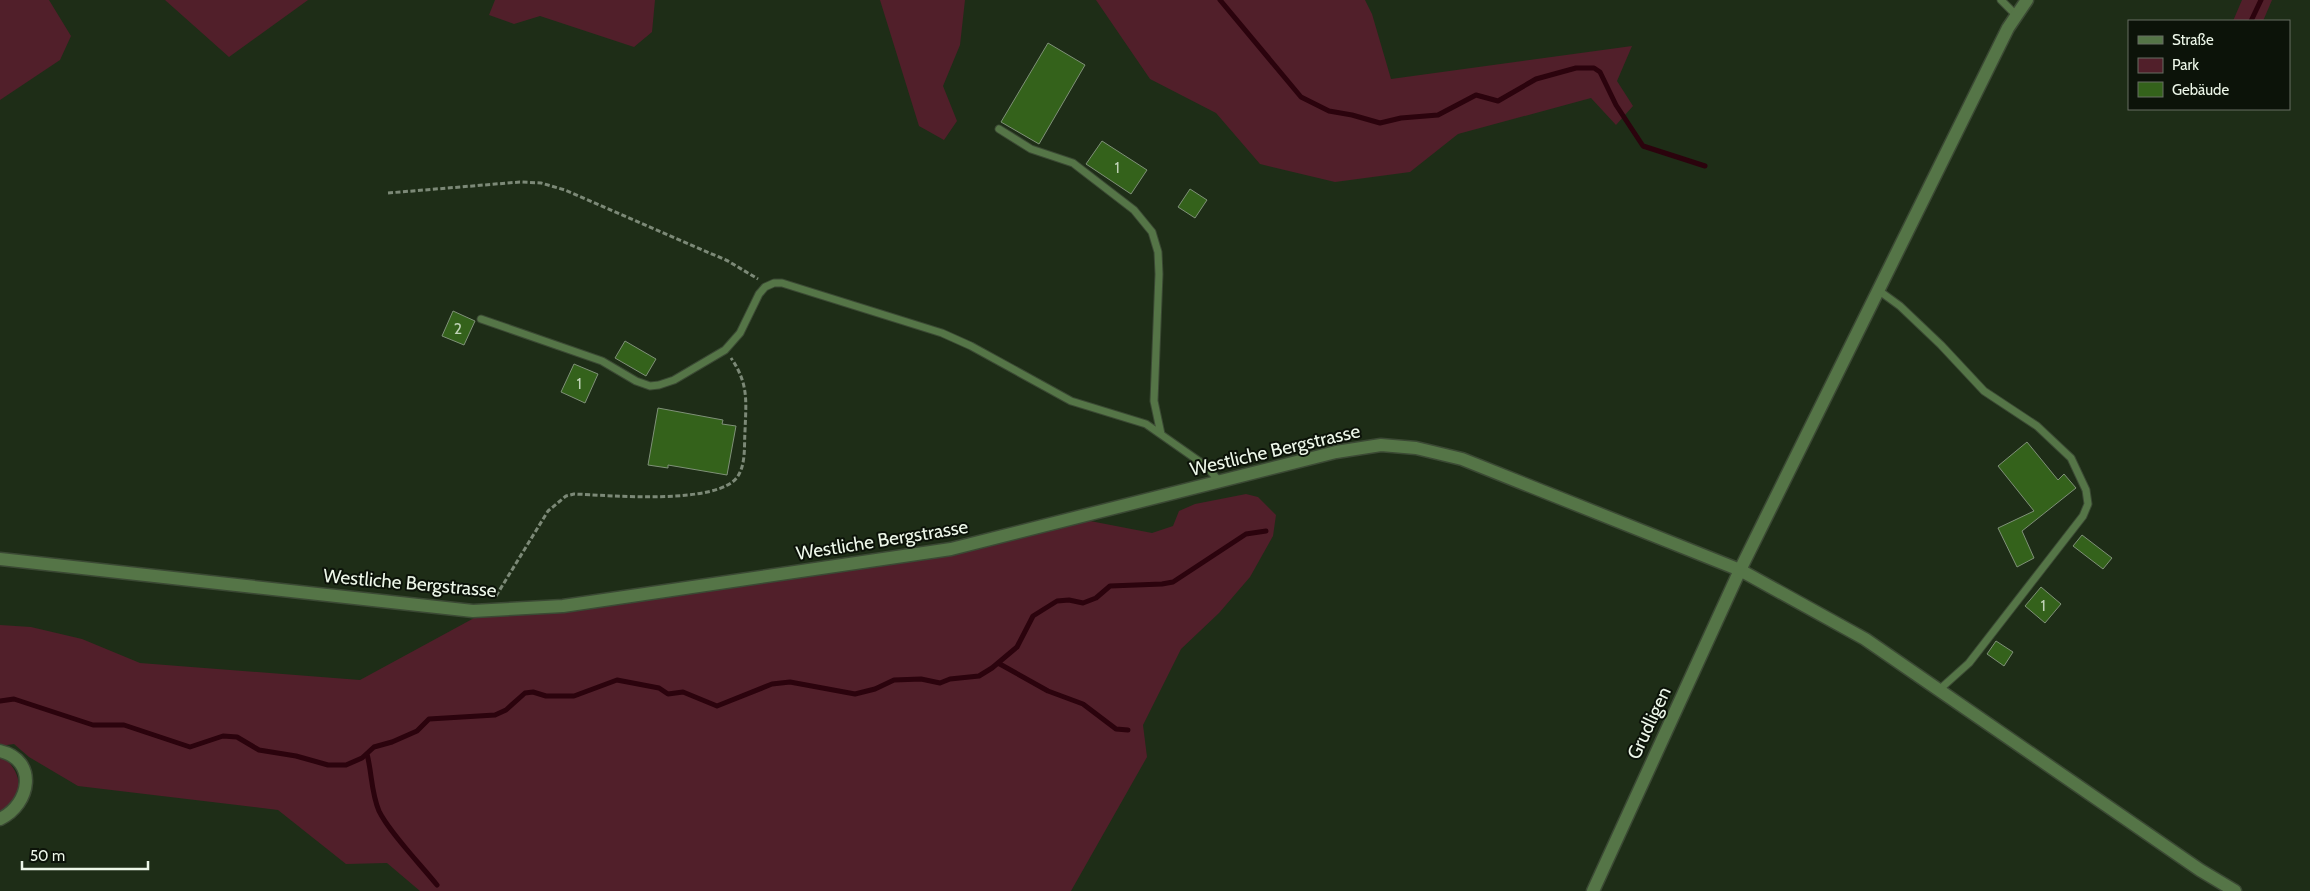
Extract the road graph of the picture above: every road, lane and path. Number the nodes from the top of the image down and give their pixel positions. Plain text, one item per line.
1 (2001, 0) edge
2 (2027, 0) edge
3 (2016, 14) junction
4 (1000, 129) dead end
5 (388, 194) dead end
6 (765, 287) junction
7 (1878, 290) junction
8 (480, 319) dead end
9 (725, 350) junction
10 (1162, 434) junction
11 (1218, 481) junction
12 (0, 558) edge
13 (1740, 570) junction
14 (492, 610) junction
15 (1940, 689) junction
16 (0, 751) edge
17 (0, 819) edge
18 (1593, 891) edge
19 (2235, 891) edge

1 - 3 lane
2 - 3 street, Grudligen
3 - 7 street, Grudligen
4 - 10 lane
5 - 6 path
6 - 9 lane
6 - 10 lane
7 - 13 street, Grudligen
7 - 15 lane
8 - 9 lane
9 - 14 path
10 - 11 lane
11 - 13 street, Westliche Bergstrasse
11 - 14 street, Westliche Bergstrasse
12 - 14 street, Westliche Bergstrasse
13 - 15 street, Westliche Bergstrasse
13 - 18 street, Grudligen
15 - 19 street, Westliche Bergstrasse
16 - 17 street

